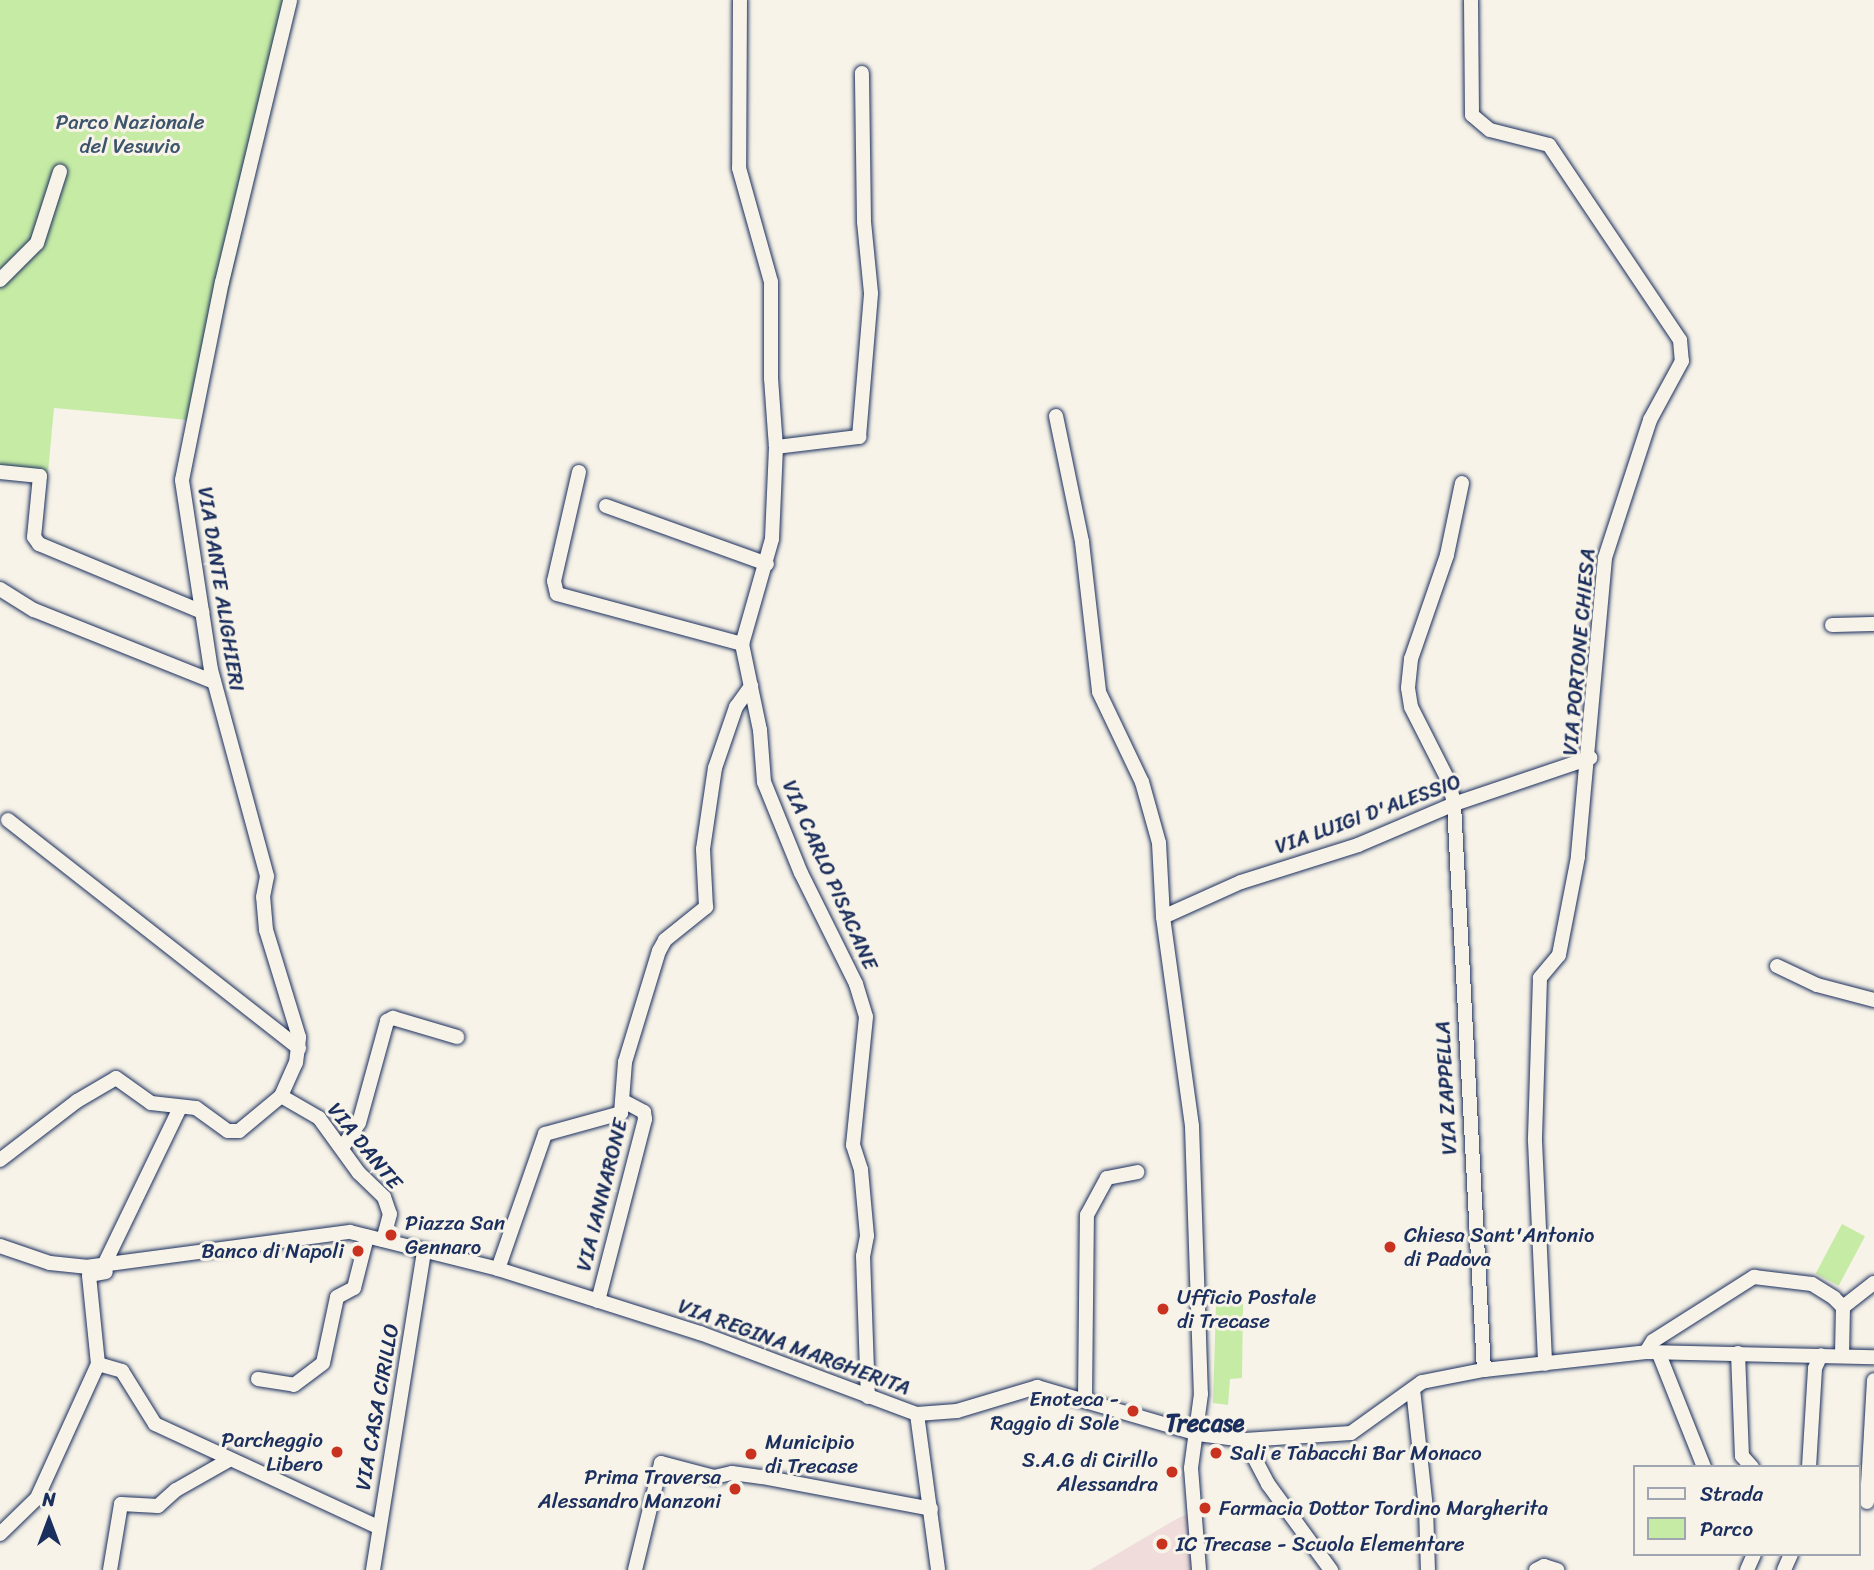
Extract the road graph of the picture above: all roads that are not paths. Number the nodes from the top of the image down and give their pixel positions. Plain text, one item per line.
1 (290, 0) edge
2 (740, 0) edge
3 (1471, 0) edge
4 (862, 73) dead end
5 (60, 172) dead end
6 (0, 280) edge
7 (1056, 416) dead end
8 (776, 447) junction
9 (0, 472) edge
10 (579, 472) dead end
11 (1462, 483) dead end
12 (606, 506) dead end
13 (767, 564) junction
14 (0, 589) edge
15 (202, 612) junction
16 (1874, 624) edge
17 (1832, 625) dead end
18 (741, 644) junction
19 (214, 682) junction
20 (751, 686) junction
21 (1590, 758) junction
22 (1454, 804) junction
23 (8, 820) dead end
24 (1163, 917) junction
25 (1777, 966) dead end
26 (1874, 1000) edge
27 (457, 1037) dead end
28 (299, 1048) junction
29 (281, 1096) junction
30 (625, 1102) junction
31 (180, 1108) junction
32 (342, 1148) junction
33 (0, 1160) edge
34 (1137, 1172) dead end
35 (367, 1237) junction
36 (383, 1240) junction
37 (0, 1246) edge
38 (424, 1250) junction
39 (186, 1252) junction
40 (104, 1265) junction
41 (498, 1269) junction
42 (1874, 1283) edge
43 (598, 1301) junction
44 (1843, 1307) junction
45 (1652, 1353) junction
46 (1738, 1353) junction
47 (1821, 1355) junction
48 (1843, 1356) junction
49 (1874, 1357) edge
50 (98, 1364) junction
51 (1545, 1364) junction
52 (1484, 1370) junction
53 (258, 1379) dead end
54 (1874, 1380) edge
55 (1413, 1389) junction
56 (868, 1397) junction
57 (1085, 1399) junction
58 (917, 1414) junction
59 (1198, 1434) junction
60 (1245, 1440) junction
61 (227, 1461) junction
62 (1872, 1464) edge
63 (1703, 1465) edge
64 (1750, 1465) edge
65 (1809, 1465) edge
66 (1867, 1502) dead end
67 (931, 1509) junction
68 (378, 1527) junction
69 (0, 1534) edge
70 (110, 1570) edge
71 (373, 1570) edge
72 (635, 1570) edge
73 (938, 1570) edge
74 (1199, 1570) edge
75 (1331, 1570) edge
76 (1428, 1570) edge
77 (1536, 1570) edge
78 (1556, 1570) edge

1 - 15 street, VIA DANTE ALIGHIERI
2 - 8 street
3 - 21 street, VIA PORTONE CHIESA
4 - 8 street
5 - 6 street
7 - 24 street
8 - 13 street
9 - 15 street
10 - 18 street
11 - 22 street, VIA ZAPPELLA
12 - 13 street
13 - 18 street
14 - 19 street
15 - 19 street, VIA DANTE ALIGHIERI
16 - 17 street
18 - 20 street, VIA CARLO PISACANE
19 - 28 street, VIA DANTE ALIGHIERI
20 - 30 street, VIA IANNARONE
20 - 56 street, VIA CARLO PISACANE
21 - 22 street, VIA LUIGI D'ALESSIO
21 - 51 street, VIA PORTONE CHIESA
22 - 24 street, VIA LUIGI D'ALESSIO
22 - 52 street, VIA ZAPPELLA
23 - 28 street
24 - 59 street
25 - 26 street
27 - 32 street
28 - 29 street
29 - 31 street
29 - 32 street, VIA DANTE
30 - 41 street
30 - 43 street, VIA IANNARONE
31 - 33 street
31 - 40 street
32 - 36 street, VIA DANTE
34 - 57 street
35 - 36 street, VIA REGINA MARGHERITA
35 - 39 street, VIA REGINA MARGHERITA
35 - 53 street
36 - 38 street, VIA REGINA MARGHERITA
37 - 40 street
38 - 41 street, VIA REGINA MARGHERITA
38 - 68 street, VIA CASA CIRILLO
39 - 40 street
39 - 50 street
41 - 43 street, VIA REGINA MARGHERITA
42 - 44 street
43 - 56 street, VIA REGINA MARGHERITA
44 - 45 street
44 - 48 street
45 - 46 street, VIA REGINA MARGHERITA
45 - 51 street, VIA REGINA MARGHERITA
45 - 63 street
46 - 47 street, VIA REGINA MARGHERITA
46 - 64 street
47 - 48 street, VIA REGINA MARGHERITA
47 - 65 street
48 - 49 street, VIA REGINA MARGHERITA
50 - 61 street
50 - 69 street
51 - 52 street, VIA REGINA MARGHERITA
52 - 55 street, VIA REGINA MARGHERITA
54 - 62 street
55 - 60 street, VIA REGINA MARGHERITA
55 - 76 street
56 - 58 street, VIA REGINA MARGHERITA
57 - 58 street, VIA REGINA MARGHERITA
57 - 59 street, VIA REGINA MARGHERITA
58 - 67 street
59 - 60 street, VIA REGINA MARGHERITA
59 - 74 street
60 - 75 street
61 - 68 street
61 - 70 street
62 - 66 street
67 - 72 street
67 - 73 street
68 - 71 street, VIA CASA CIRILLO
77 - 78 street

